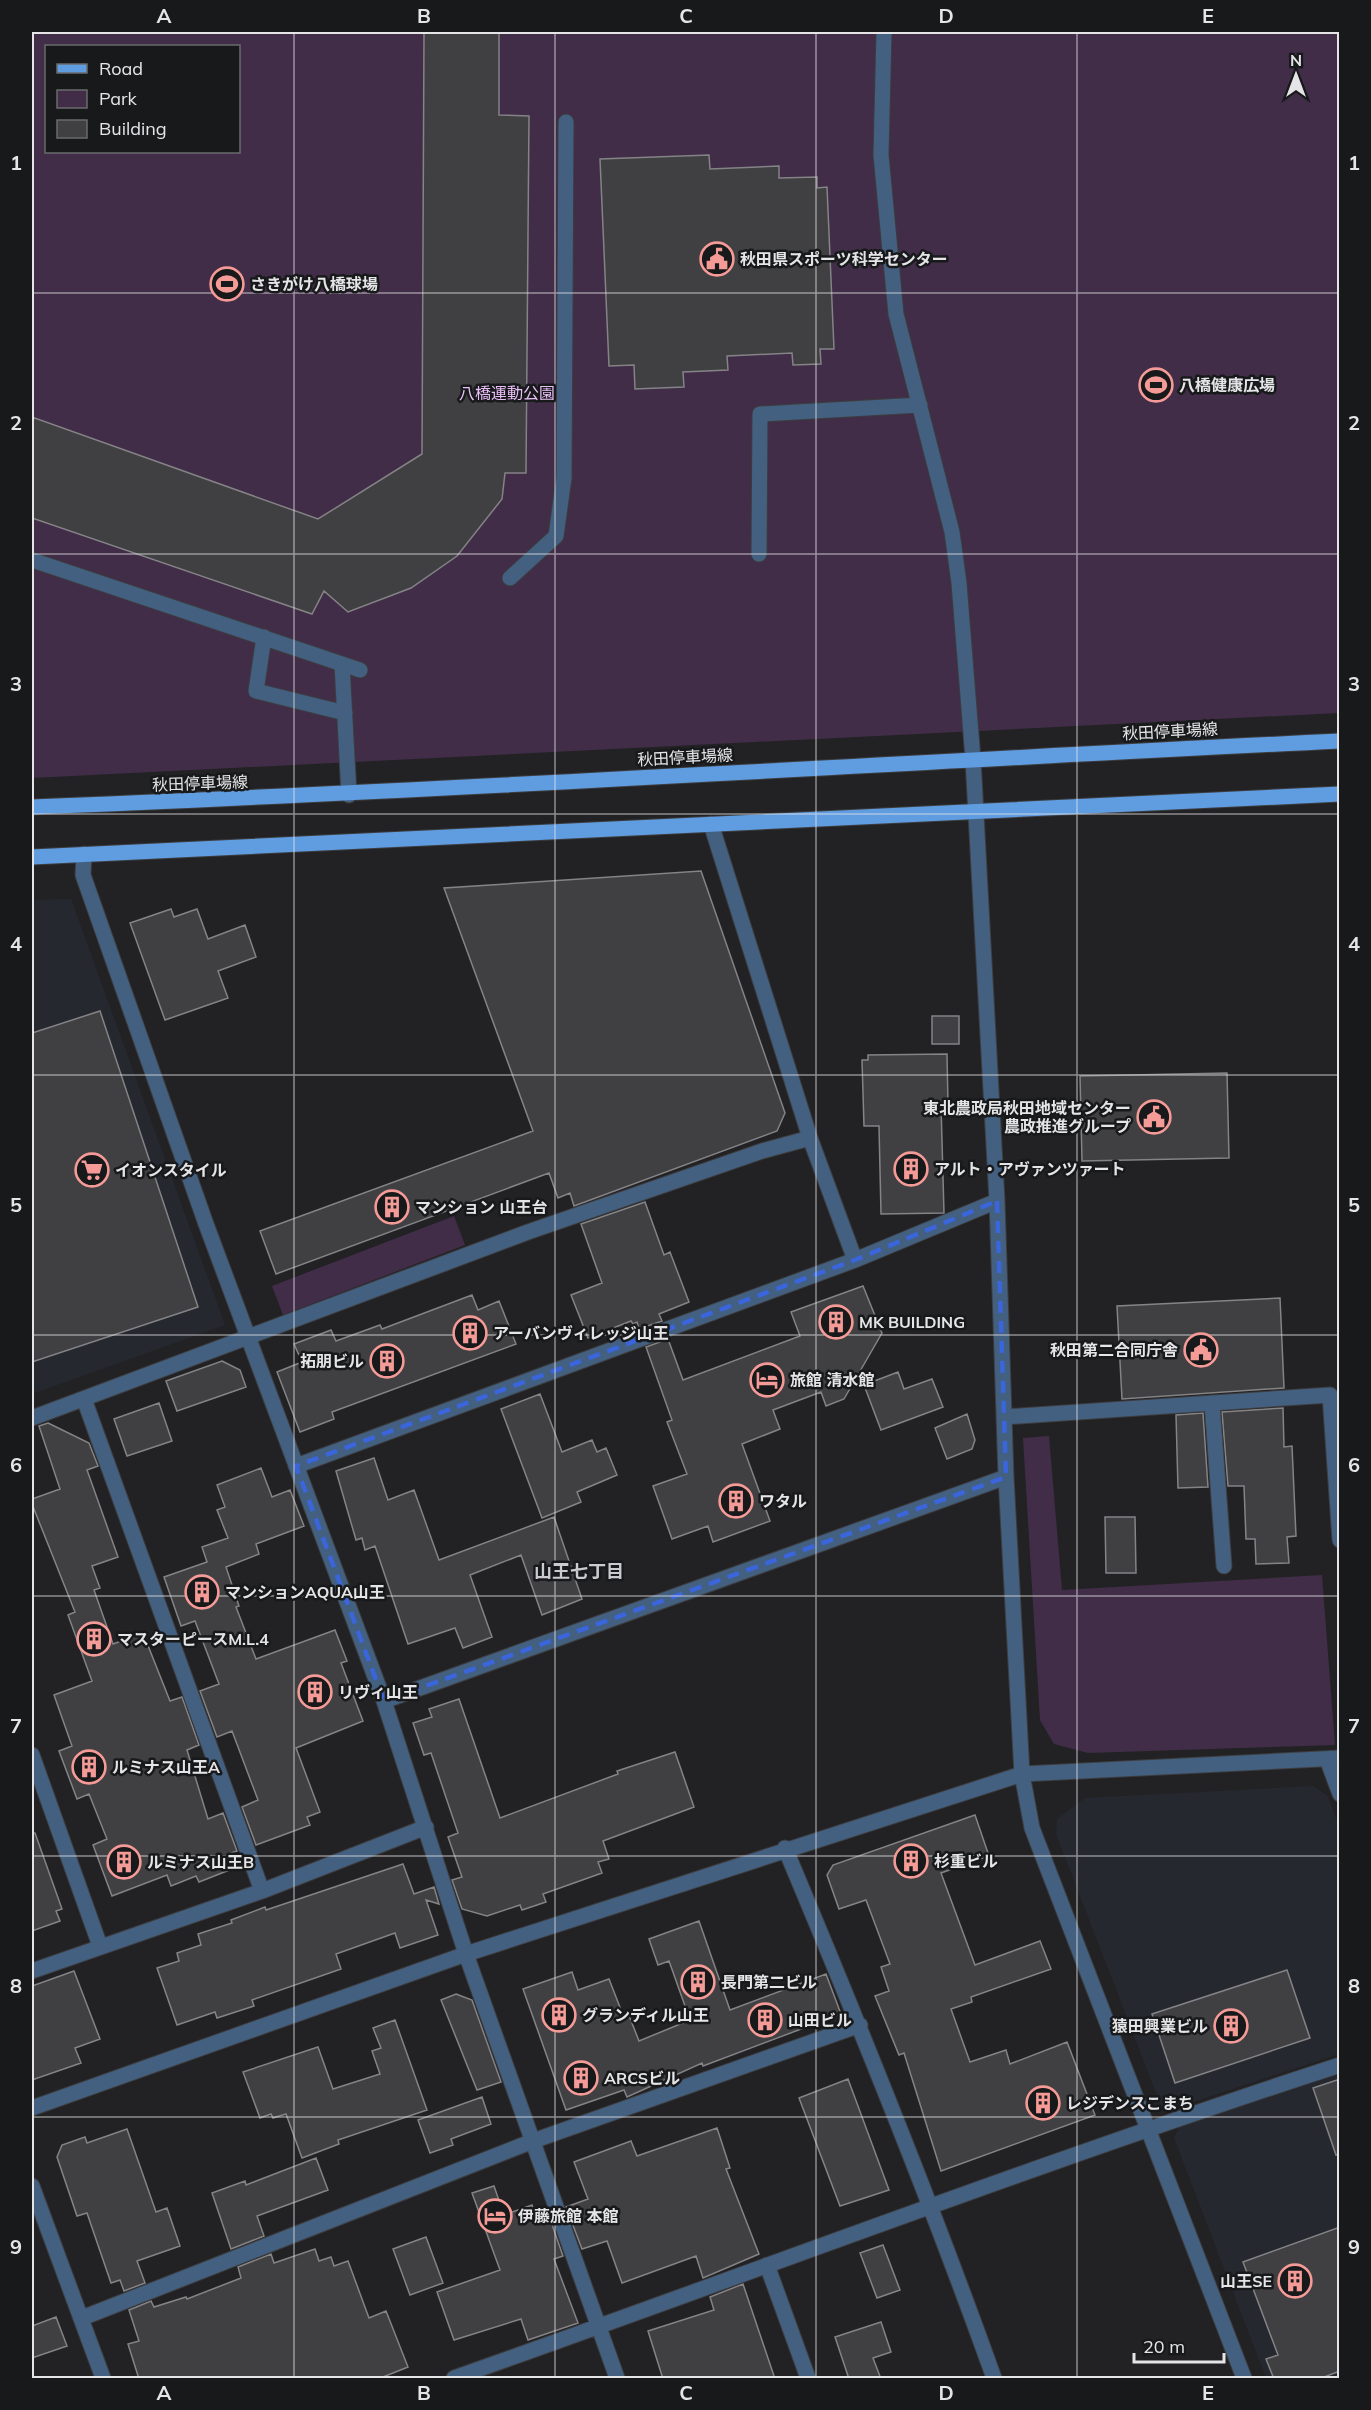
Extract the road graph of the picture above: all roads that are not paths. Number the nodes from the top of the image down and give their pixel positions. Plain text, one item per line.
1 (884, 32) edge
2 (566, 122) dead end
3 (920, 405) junction
4 (759, 554) dead end
5 (32, 560) edge
6 (510, 578) dead end
7 (264, 637) junction
8 (342, 664) junction
9 (360, 670) dead end
10 (345, 713) junction
11 (1340, 741) edge
12 (973, 759) junction
13 (1340, 794) edge
14 (349, 795) junction
15 (32, 807) edge
16 (975, 812) junction
17 (711, 824) junction
18 (84, 854) junction
19 (32, 857) edge
20 (810, 1138) junction
21 (997, 1201) junction
22 (855, 1260) junction
23 (248, 1339) junction
24 (84, 1399) junction
25 (1212, 1403) junction
26 (1004, 1417) junction
27 (32, 1418) edge
28 (296, 1466) junction
29 (1006, 1477) junction
30 (1340, 1540) edge
31 (1224, 1566) dead end
32 (384, 1701) junction
33 (32, 1755) edge
34 (1333, 1758) edge
35 (1022, 1774) junction
36 (1340, 1794) edge
37 (426, 1827) junction
38 (785, 1848) junction
39 (262, 1891) junction
40 (100, 1947) junction
41 (466, 1954) junction
42 (32, 1971) edge
43 (860, 2025) junction
44 (1340, 2065) edge
45 (32, 2108) edge
46 (1148, 2127) junction
47 (533, 2141) junction
48 (32, 2186) edge
49 (931, 2204) junction
50 (767, 2265) junction
51 (82, 2318) junction
52 (597, 2328) junction
53 (103, 2379) edge
54 (454, 2379) edge
55 (617, 2379) edge
56 (808, 2379) edge
57 (994, 2379) edge
58 (1244, 2379) edge

1 - 3 street
2 - 6 street
3 - 4 street
3 - 12 street
5 - 7 street
7 - 8 street
7 - 10 street
8 - 9 street
8 - 10 street
10 - 14 street
11 - 12 main road, 秋田停車場線
12 - 14 main road, 秋田停車場線
12 - 16 street
13 - 16 main road
14 - 15 main road, 秋田停車場線
16 - 17 main road
16 - 21 street
17 - 18 main road
17 - 20 street
18 - 19 main road
18 - 23 street
20 - 22 street
20 - 23 street
21 - 22 street
21 - 26 street
22 - 28 street
23 - 24 street
23 - 28 street
24 - 27 street
24 - 39 street
25 - 26 street
25 - 30 street
25 - 31 street
26 - 29 street
28 - 32 street
29 - 32 street
29 - 35 street
32 - 37 street
33 - 40 street
34 - 35 street
34 - 36 street
35 - 38 street
35 - 46 street
37 - 39 street
37 - 41 street
38 - 41 street
38 - 43 street
39 - 40 street
40 - 42 street
41 - 45 street
41 - 47 street
43 - 47 street
43 - 49 street
44 - 46 street
46 - 49 street
46 - 58 street
47 - 51 street
47 - 52 street
48 - 51 street
49 - 50 street
49 - 57 street
50 - 52 street
50 - 56 street
51 - 53 street
52 - 54 street
52 - 55 street

